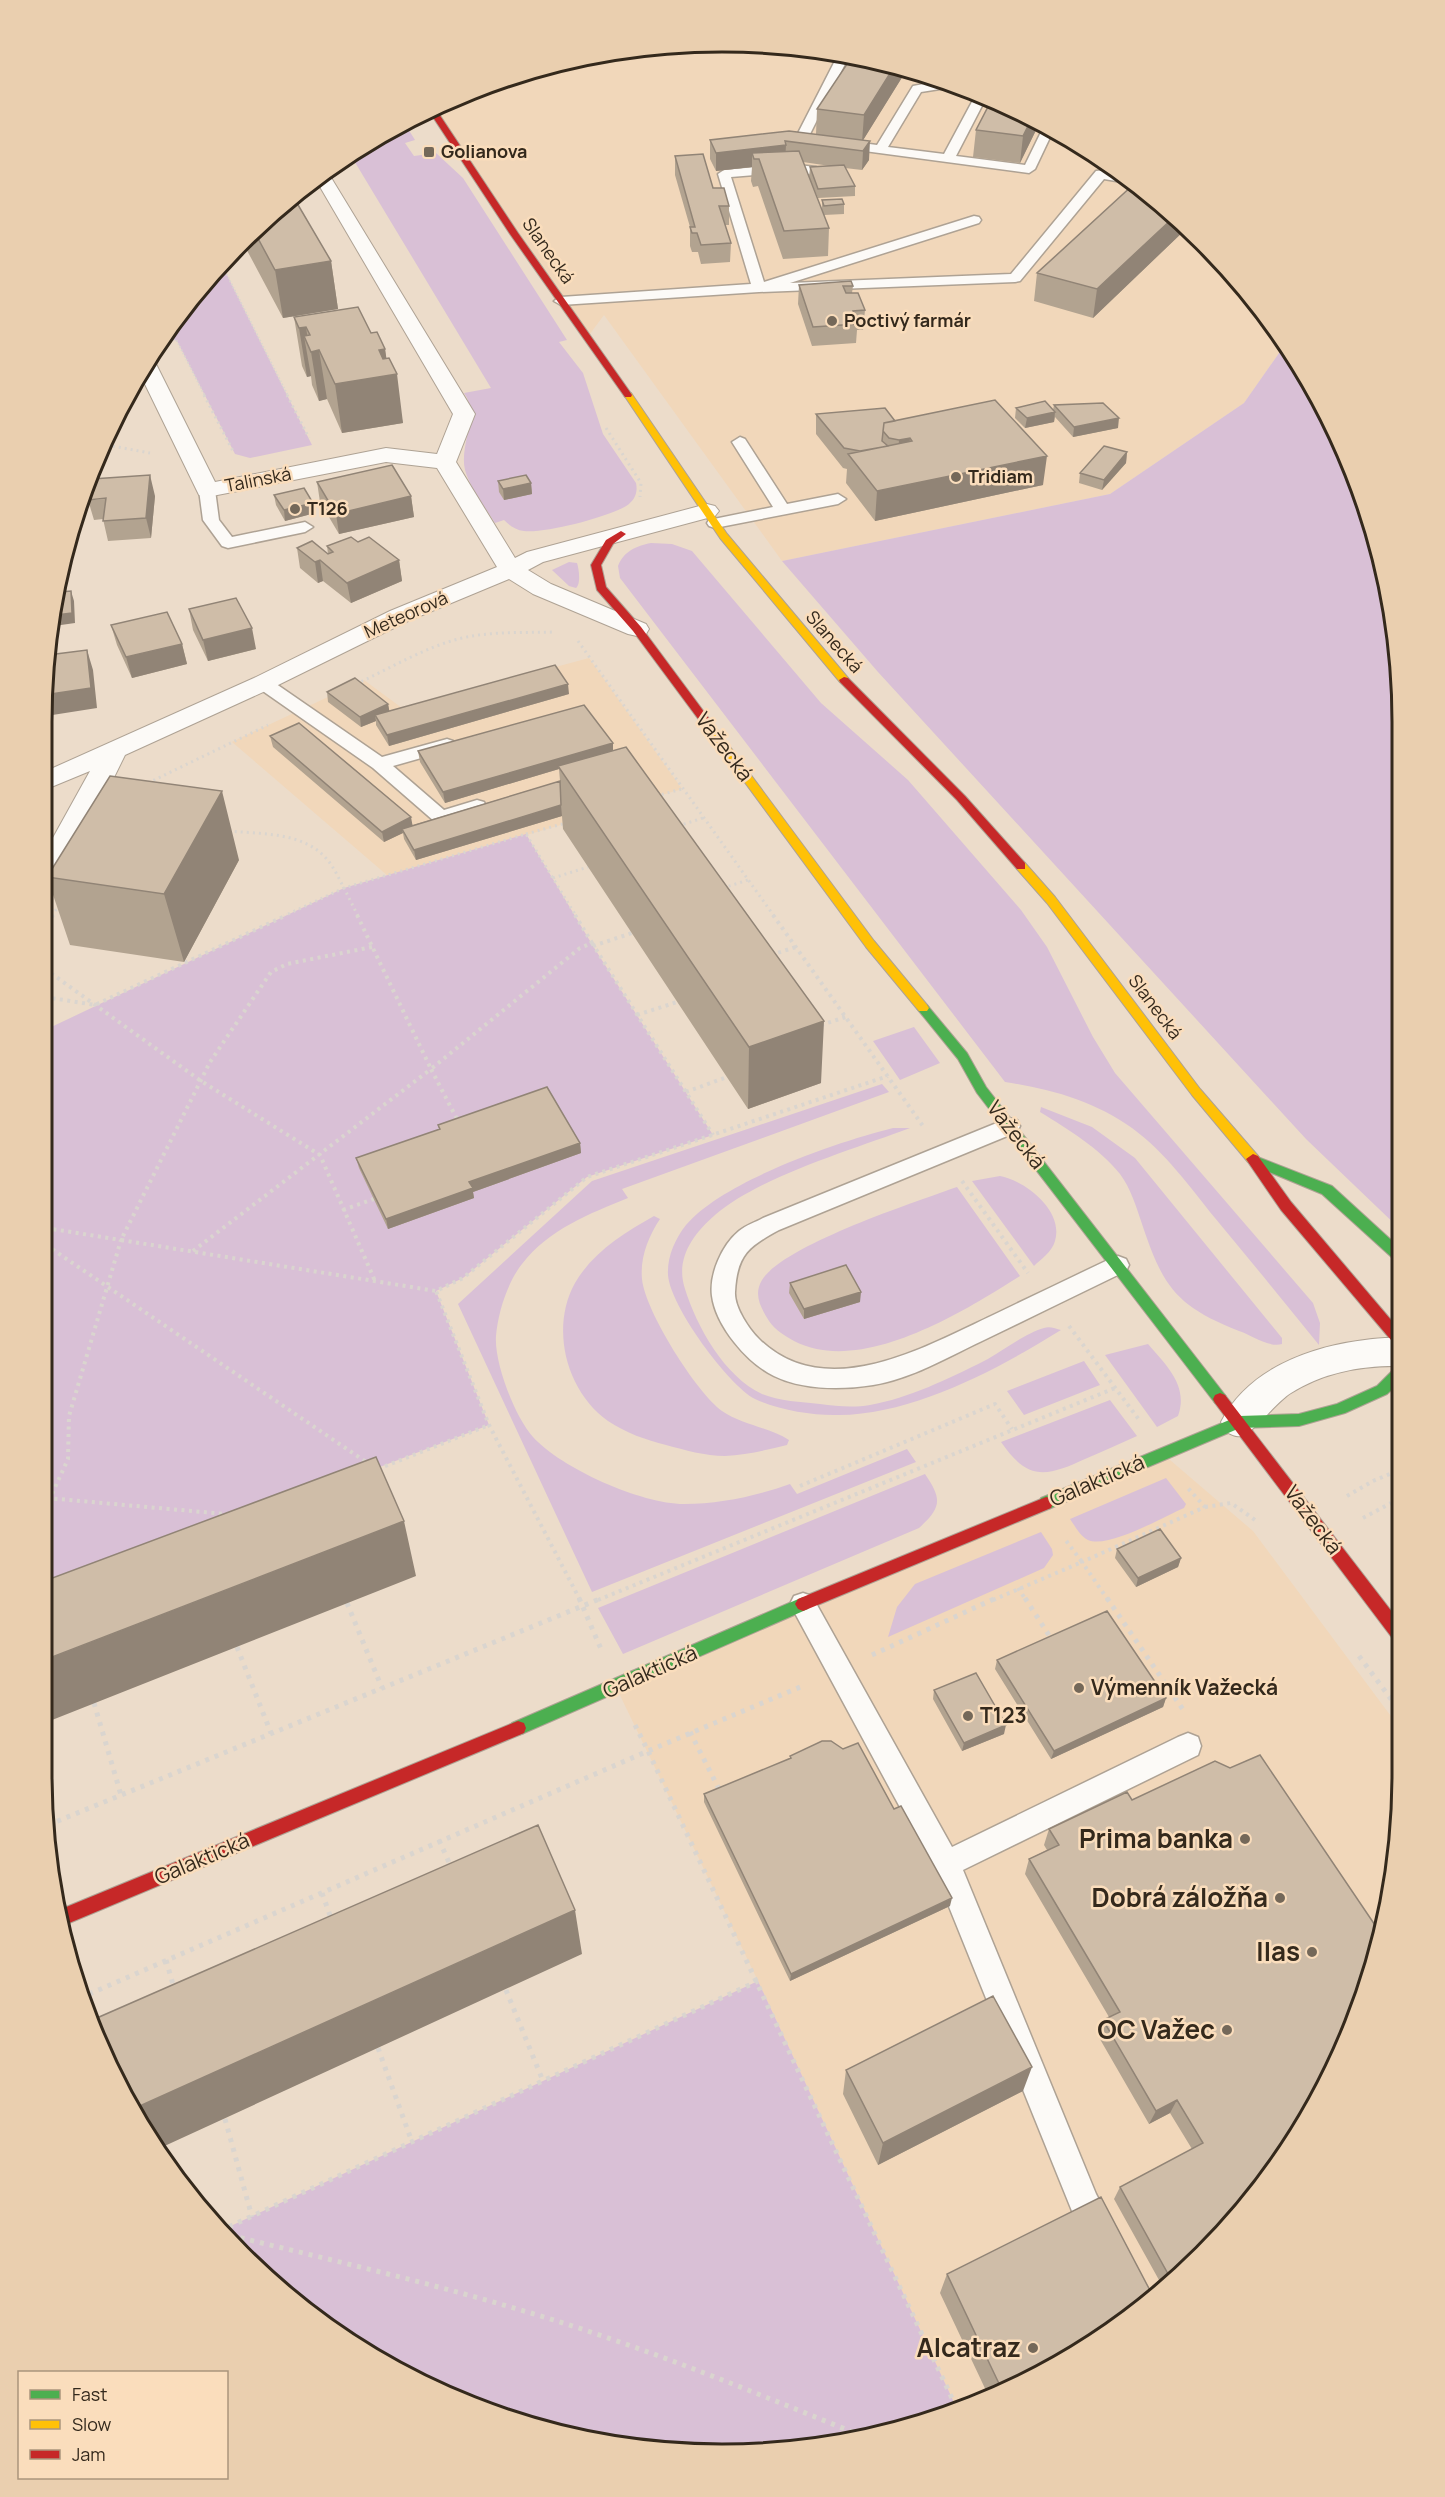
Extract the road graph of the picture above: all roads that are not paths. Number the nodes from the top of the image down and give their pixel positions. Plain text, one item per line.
1 (839, 63) edge
2 (933, 86) edge
3 (977, 103) edge
4 (437, 117) edge
5 (1045, 135) edge
6 (880, 150) junction
7 (948, 159) junction
8 (816, 171) edge
9 (1104, 172) edge
10 (326, 182) edge
11 (974, 220) dead end
12 (759, 288) junction
13 (561, 301) junction
14 (150, 374) edge
15 (740, 442) dead end
16 (446, 462) junction
17 (207, 490) junction
18 (838, 499) dead end
19 (782, 509) junction
20 (711, 517) junction
21 (305, 527) dead end
22 (621, 534) junction
23 (510, 568) junction
24 (637, 629) junction
25 (263, 683) junction
26 (466, 739) edge
27 (115, 749) junction
28 (379, 764) junction
29 (52, 778) edge
30 (498, 800) edge
31 (52, 865) edge
32 (1009, 1126) junction
33 (1254, 1161) junction
34 (1392, 1250) edge
35 (1119, 1265) junction
36 (1392, 1332) edge
37 (1392, 1352) edge
38 (1392, 1380) edge
39 (1239, 1422) junction
40 (803, 1604) junction
41 (1392, 1626) edge
42 (1188, 1746) dead end
43 (946, 1864) junction
44 (67, 1915) edge
45 (1113, 2258) edge

1 - 6 lane
2 - 6 lane
3 - 7 lane
4 - 13 street, Slanecká
5 - 7 lane
6 - 7 lane
8 - 12 lane
9 - 12 lane
10 - 16 street
11 - 12 lane
12 - 13 lane
13 - 20 street, Slanecká
14 - 17 street, Talinská
15 - 19 lane
16 - 17 street, Talinská
16 - 23 street
17 - 21 lane
18 - 19 lane
19 - 20 lane
20 - 22 street, Meteorová
20 - 33 street, Slanecká
22 - 23 street, Meteorová
22 - 24 street, Važecká
23 - 24 street
23 - 25 street, Meteorová
24 - 32 street, Važecká
25 - 27 street, Meteorová
25 - 28 lane
26 - 28 lane
27 - 29 street, Meteorová
27 - 31 street
28 - 30 lane
32 - 35 street, Važecká
32 - 35 lane
33 - 34 street, Slanecká
33 - 36 street, Slanecká
35 - 39 street, Važecká
37 - 39 street, Galaktická
38 - 39 street, Galaktická
39 - 40 street, Galaktická
39 - 41 street, Važecká
40 - 43 lane
40 - 44 street, Galaktická
42 - 43 lane
43 - 45 lane

